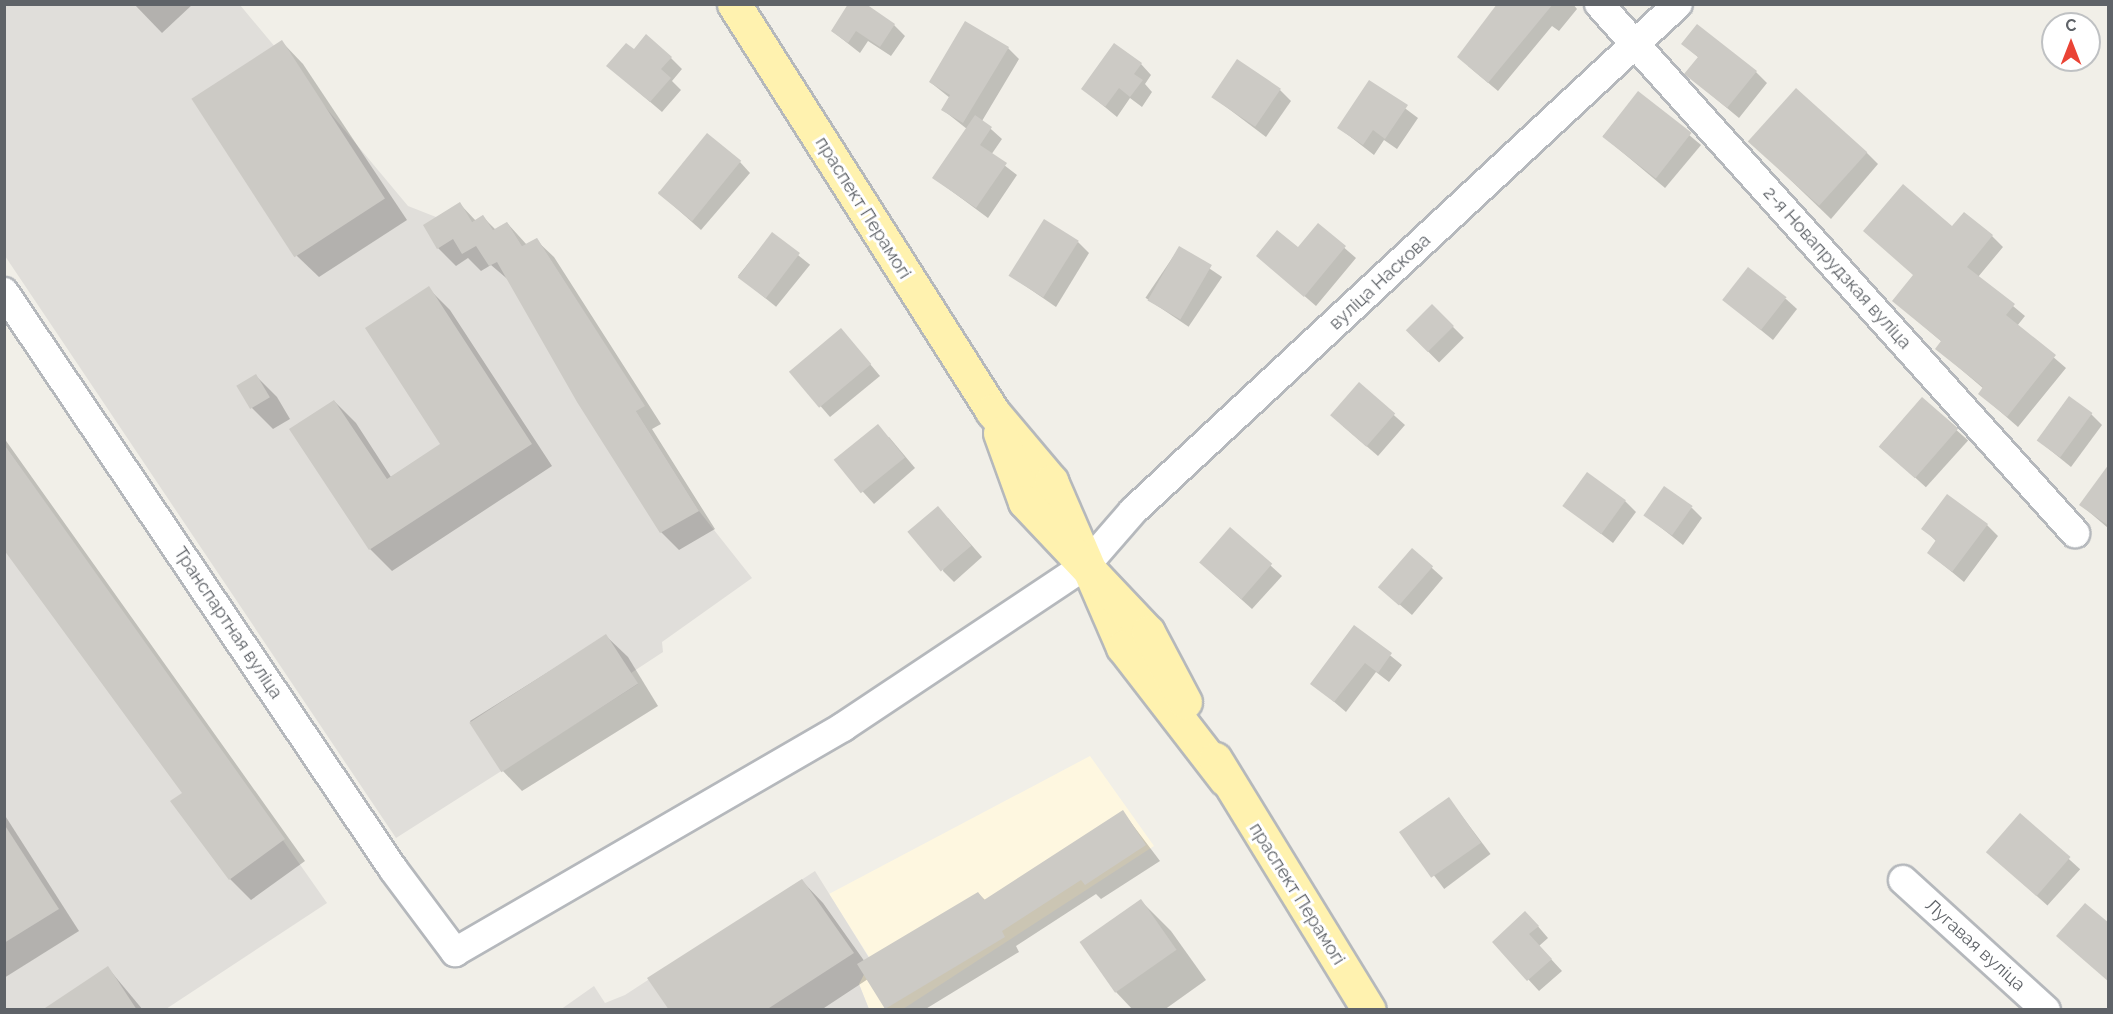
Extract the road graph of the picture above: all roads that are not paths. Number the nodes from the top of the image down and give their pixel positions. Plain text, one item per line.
1 (734, 4) edge
2 (1599, 4) edge
3 (1678, 4) edge
4 (1637, 44) junction
5 (4, 292) edge
6 (2075, 533) dead end
7 (1087, 564) junction
8 (1904, 880) dead end
9 (455, 952) joint
10 (1369, 1010) edge
11 (2046, 1010) edge

1 - 7 main road, праспект Перамогі
2 - 4 street, 2-я Новапрудзкая вуліца
3 - 4 street, вуліца Наскова
4 - 6 street, 2-я Новапрудзкая вуліца
4 - 7 street, вуліца Наскова
5 - 9 street, Транспартная вуліца
7 - 9 street, вуліца Наскова
7 - 10 main road, праспект Перамогі
8 - 11 street, Лугавая вуліца

